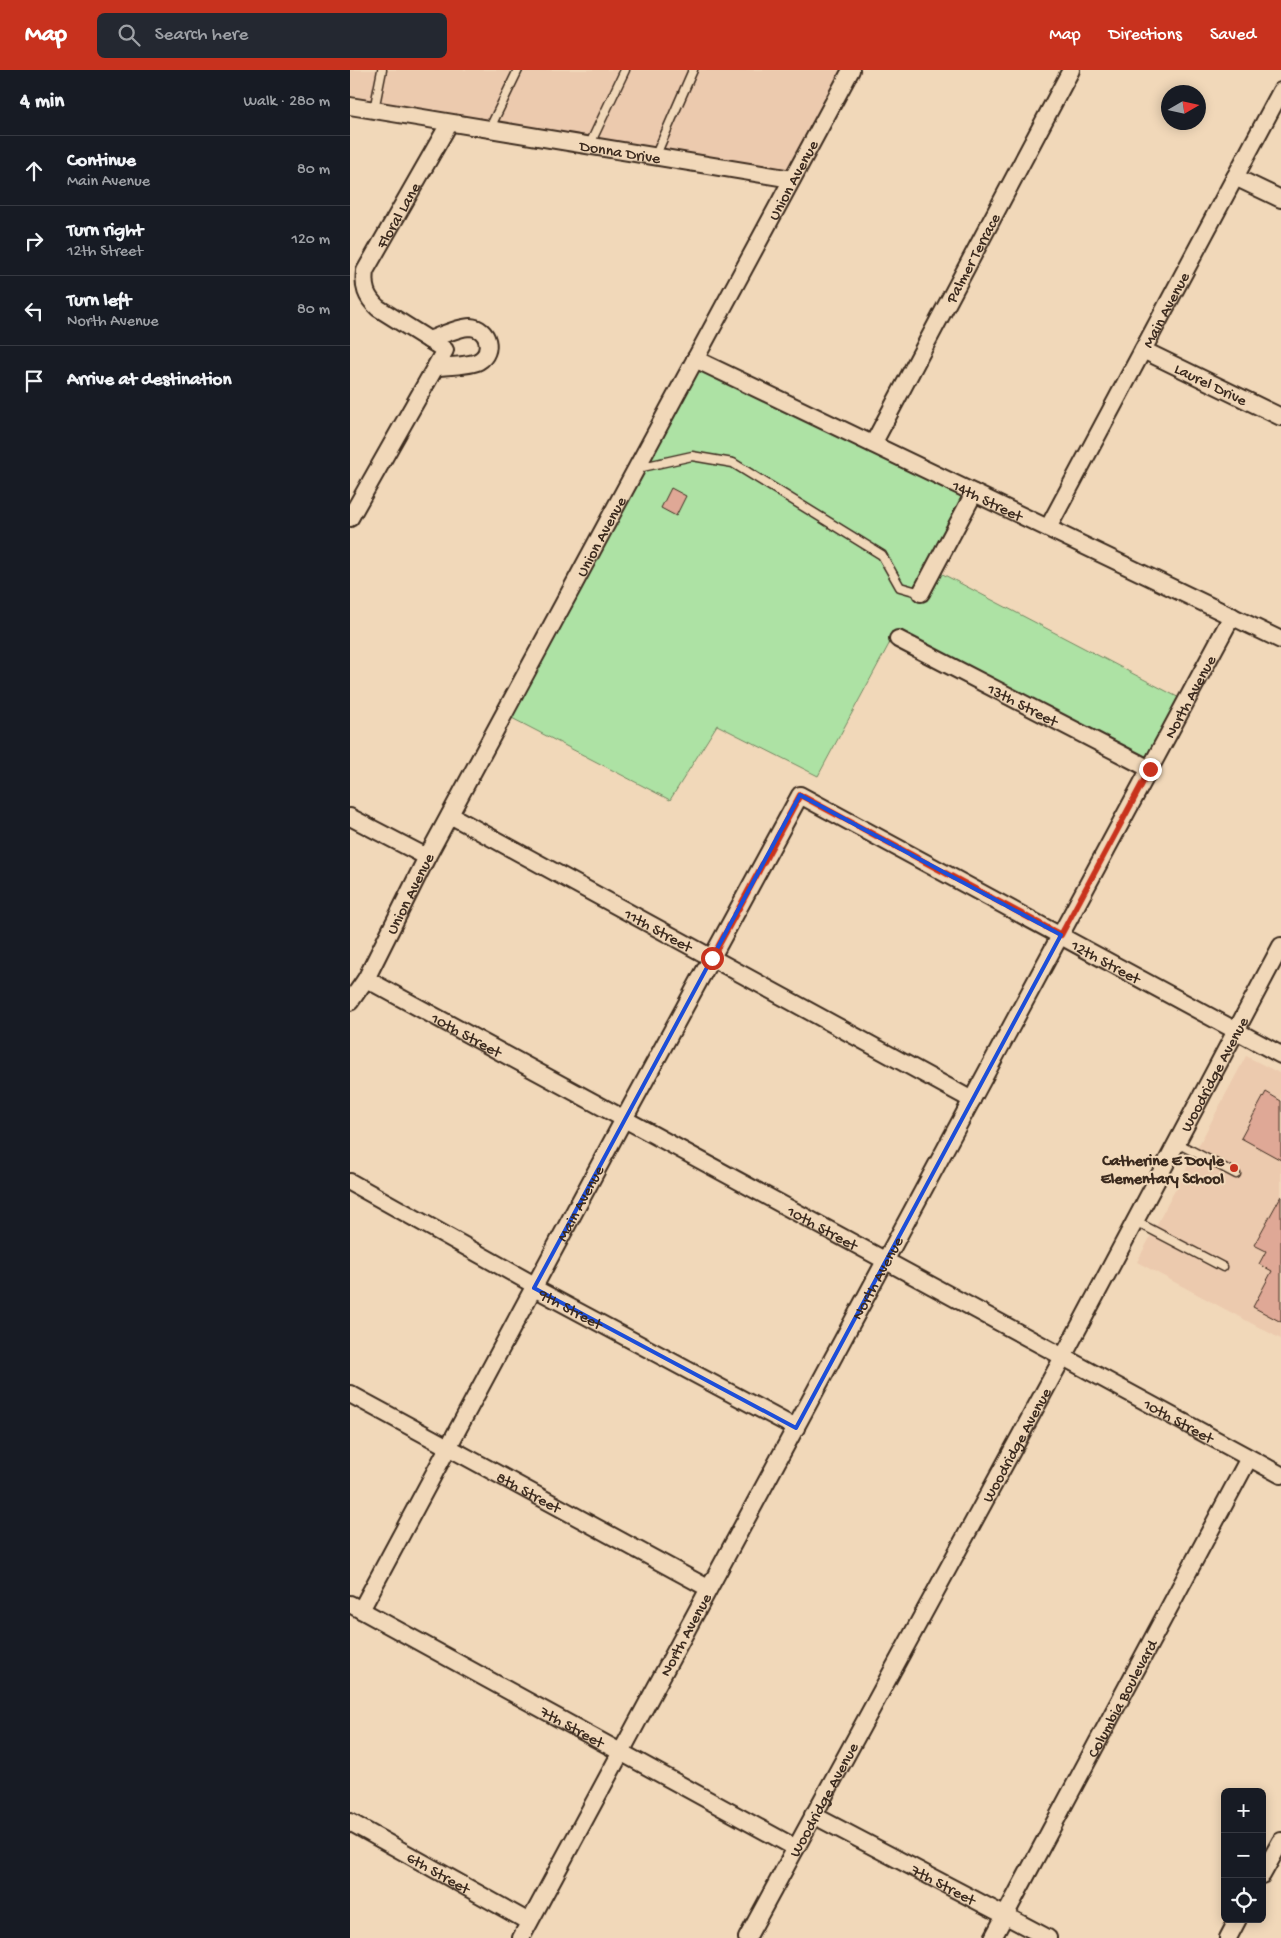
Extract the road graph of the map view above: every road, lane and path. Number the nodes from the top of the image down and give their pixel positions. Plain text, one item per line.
1 (382, 70) edge
2 (518, 70) edge
3 (626, 70) edge
4 (694, 70) edge
5 (1071, 70) edge
6 (847, 71) edge
7 (1281, 91) edge
8 (350, 106) edge
9 (374, 110) junction
10 (449, 124) junction
11 (489, 130) junction
12 (589, 146) junction
13 (655, 157) junction
14 (1235, 177) junction
15 (792, 179) junction
16 (1281, 199) edge
17 (429, 340) junction
18 (1143, 350) junction
19 (695, 359) junction
20 (436, 367) junction
21 (1281, 418) edge
22 (873, 444) junction
23 (636, 468) junction
24 (974, 493) junction
25 (350, 518) edge
26 (1048, 528) junction
27 (921, 593) joint
28 (1232, 616) junction
29 (898, 639) dead end
30 (1281, 640) edge
31 (1150, 769) junction
32 (800, 795) joint
33 (450, 815) junction
34 (350, 817) edge
35 (427, 858) junction
36 (1061, 935) junction
37 (1281, 946) edge
38 (712, 958) junction
39 (366, 979) junction
40 (350, 1000) edge
41 (1236, 1031) junction
42 (1281, 1055) edge
43 (972, 1100) junction
44 (624, 1119) junction
45 (1177, 1143) junction
46 (1236, 1174) dead end
47 (350, 1182) edge
48 (1135, 1221) junction
49 (886, 1261) junction
50 (1223, 1267) dead end
51 (534, 1288) junction
52 (1063, 1357) junction
53 (350, 1394) edge
54 (796, 1428) junction
55 (448, 1448) junction
56 (1249, 1458) junction
57 (1281, 1475) edge
58 (708, 1588) junction
59 (355, 1607) edge
60 (620, 1753) junction
61 (814, 1815) junction
62 (350, 1822) edge
63 (1281, 1841) edge
64 (796, 1848) junction
65 (1266, 1868) edge
66 (1006, 1915) junction
67 (529, 1922) junction
68 (1236, 1923) edge
69 (521, 1938) edge
70 (747, 1938) edge
71 (993, 1938) edge
72 (1048, 1938) edge
73 (1228, 1938) edge

1 - 9 lane
2 - 11 lane
3 - 12 lane
4 - 13 lane
5 - 22 street, Palmer Terrace
6 - 15 street, Union Avenue
7 - 14 street, Main Avenue
8 - 9 street, Donna Drive
9 - 10 street, Donna Drive
10 - 11 street, Donna Drive
10 - 17 street, Floral Lane
11 - 12 street, Donna Drive
12 - 13 street, Donna Drive
13 - 15 street, Donna Drive
14 - 16 street
14 - 18 street, Main Avenue
15 - 19 street, Union Avenue
17 - 20 street, Floral Lane
17 - 20 street
18 - 21 street, Laurel Drive
18 - 26 street, Main Avenue
19 - 22 street, 14th Street
19 - 23 street, Union Avenue
20 - 25 street, Floral Lane
22 - 24 street, 14th Street
23 - 27 lane
23 - 33 street, Union Avenue
24 - 26 street, 14th Street
24 - 27 street
26 - 28 street, 14th Street
28 - 30 street, 14th Street
28 - 31 street, North Avenue
29 - 31 street, 13th Street
31 - 36 street, North Avenue
32 - 36 street, 12th Street
32 - 38 street, Main Avenue
33 - 35 street, Union Avenue
33 - 38 street, 11th Street
34 - 35 street
35 - 39 street, Union Avenue
36 - 41 street, 12th Street
36 - 43 street, North Avenue
37 - 41 street, Woodridge Avenue
38 - 43 street, 11th Street
38 - 44 street, Main Avenue
39 - 40 street, Union Avenue
39 - 44 street, 10th Street
41 - 42 street, 12th Street
41 - 45 street, Woodridge Avenue
43 - 49 street, North Avenue
44 - 49 street, 10th Street
44 - 51 street, Main Avenue
45 - 46 lane
45 - 48 street, Woodridge Avenue
47 - 51 street, 9th Street
48 - 50 lane
48 - 52 street, Woodridge Avenue
49 - 52 street, 10th Street
49 - 54 street, North Avenue
51 - 54 street, 9th Street
51 - 55 street, Main Avenue
52 - 56 street, 10th Street
52 - 61 street, Woodridge Avenue
53 - 55 street, 8th Street
54 - 58 street, North Avenue
55 - 58 street, 8th Street
55 - 59 street, Main Avenue
56 - 57 street, 10th Street
56 - 66 street, Columbia Boulevard
58 - 60 street, North Avenue
59 - 60 street, 7th Street
60 - 64 street, 7th Street
60 - 67 street, North Avenue
61 - 64 street, Woodridge Avenue
61 - 66 street, 7th Street
62 - 67 street, 6th Street
63 - 65 street
64 - 70 street, Woodridge Avenue
66 - 71 street, Columbia Boulevard
66 - 72 street, 7th Street
67 - 69 street, North Avenue
68 - 73 street

